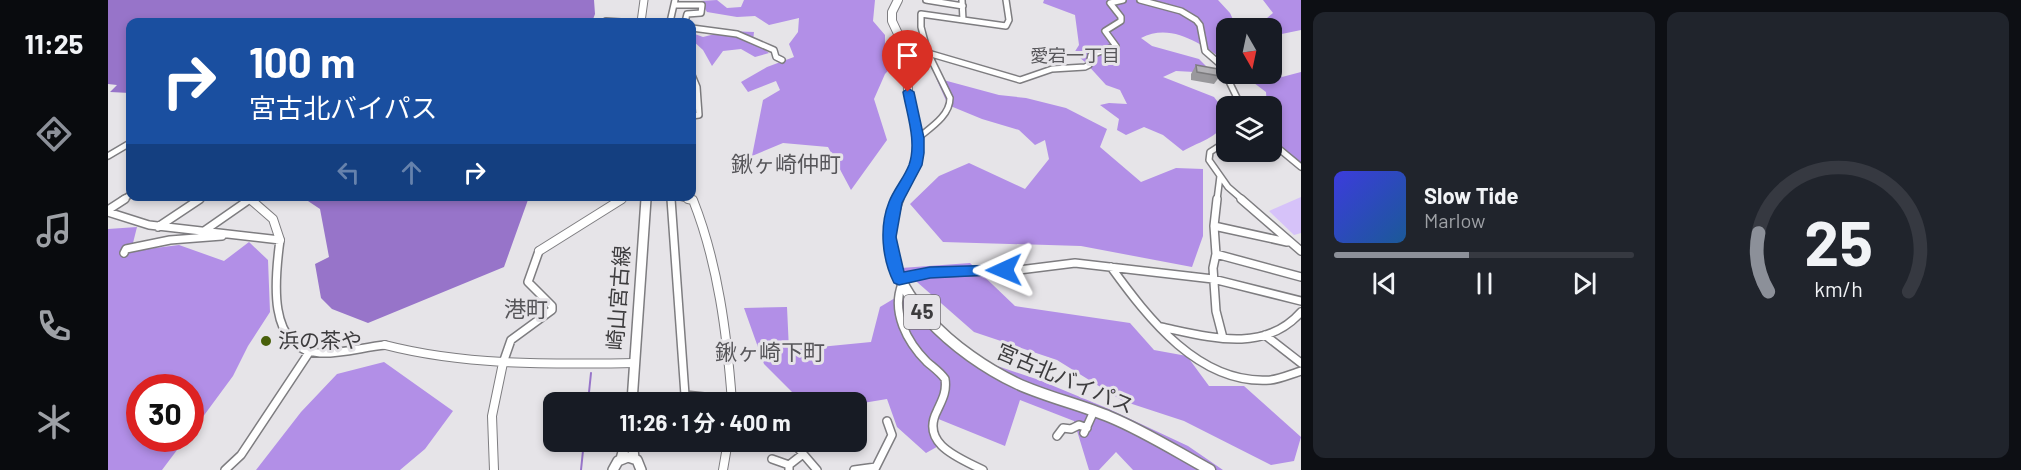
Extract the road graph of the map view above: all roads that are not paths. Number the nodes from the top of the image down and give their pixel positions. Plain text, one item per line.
1 (644, 0) edge
2 (898, 0) edge
3 (926, 0) edge
4 (962, 0) edge
5 (1006, 0) edge
6 (1123, 0) edge
7 (1140, 0) edge
8 (934, 1) edge
9 (675, 2) edge
10 (963, 6) junction
11 (935, 15) junction
12 (642, 18) edge
13 (671, 18) edge
14 (686, 18) edge
15 (963, 20) junction
16 (696, 29) edge
17 (928, 53) junction
18 (782, 60) dead end
19 (696, 87) edge
20 (1236, 96) edge
21 (696, 115) edge
22 (918, 138) junction
23 (126, 145) edge
24 (1216, 148) edge
25 (1282, 151) edge
26 (108, 156) edge
27 (1301, 167) edge
28 (1220, 176) junction
29 (126, 198) edge
30 (197, 201) edge
31 (244, 201) edge
32 (252, 201) edge
33 (618, 201) edge
34 (646, 201) edge
35 (671, 201) edge
36 (693, 201) edge
37 (108, 211) edge
38 (1214, 226) junction
39 (1272, 226) junction
40 (158, 227) junction
41 (204, 231) junction
42 (237, 234) junction
43 (280, 240) junction
44 (1274, 240) junction
45 (1288, 242) junction
46 (538, 251) joint
47 (1301, 251) edge
48 (124, 253) dead end
49 (1216, 255) junction
50 (1111, 267) junction
51 (1301, 277) edge
52 (1213, 279) junction
53 (901, 282) junction
54 (1301, 301) edge
55 (1301, 312) edge
56 (1160, 327) junction
57 (1264, 335) junction
58 (1223, 338) junction
59 (385, 345) joint
60 (310, 351) junction
61 (502, 363) junction
62 (634, 363) junction
63 (1301, 363) edge
64 (1301, 371) edge
65 (633, 392) edge
66 (685, 392) edge
67 (732, 392) edge
68 (1094, 411) junction
69 (887, 421) dead end
70 (1057, 436) dead end
71 (623, 452) edge
72 (726, 452) edge
73 (803, 454) joint
74 (621, 459) junction
75 (772, 459) dead end
76 (640, 466) edge
77 (789, 467) edge
78 (875, 469) edge
79 (225, 470) edge
80 (494, 470) edge
81 (613, 470) edge
82 (723, 470) edge
83 (817, 470) edge
84 (854, 470) edge
85 (983, 470) edge
86 (1210, 470) edge

1 - 12 main road
2 - 22 highway, 宮古北バイパス / 45
3 - 8 street
4 - 10 street
5 - 15 street
6 - 17 street
7 - 20 street
8 - 10 street
8 - 11 street
9 - 13 street
9 - 14 street
10 - 15 street
11 - 15 street
11 - 17 street
16 - 18 street
17 - 22 street
19 - 21 street
22 - 53 highway, 宮古北バイパス / 45
23 - 26 street
24 - 28 street
25 - 27 street
28 - 38 street
28 - 39 street
29 - 37 street
30 - 40 street
31 - 41 street
32 - 43 street
33 - 46 street
34 - 62 main road, 崎山宮古線
35 - 66 street
36 - 67 street
37 - 40 street
38 - 44 street
38 - 49 street
39 - 44 street
39 - 45 street
40 - 41 street
41 - 42 street
42 - 43 street
42 - 48 street
43 - 60 street
44 - 45 street
45 - 47 street
46 - 61 street
49 - 51 street
49 - 52 street
50 - 52 street
50 - 53 street
50 - 56 street
52 - 54 street
52 - 58 street
53 - 68 highway, 宮古北バイパス / 45
53 - 85 street
55 - 57 street
56 - 58 street
56 - 64 street
57 - 58 street
57 - 63 street
59 - 60 street
59 - 61 street
60 - 79 street
61 - 62 street
61 - 80 street
62 - 65 main road, 崎山宮古線
68 - 70 street
68 - 86 highway, 宮古北バイパス / 45
69 - 78 street
71 - 74 main road
72 - 82 street
73 - 77 street
73 - 83 street
74 - 76 main road
74 - 81 main road
75 - 77 street
78 - 84 street

